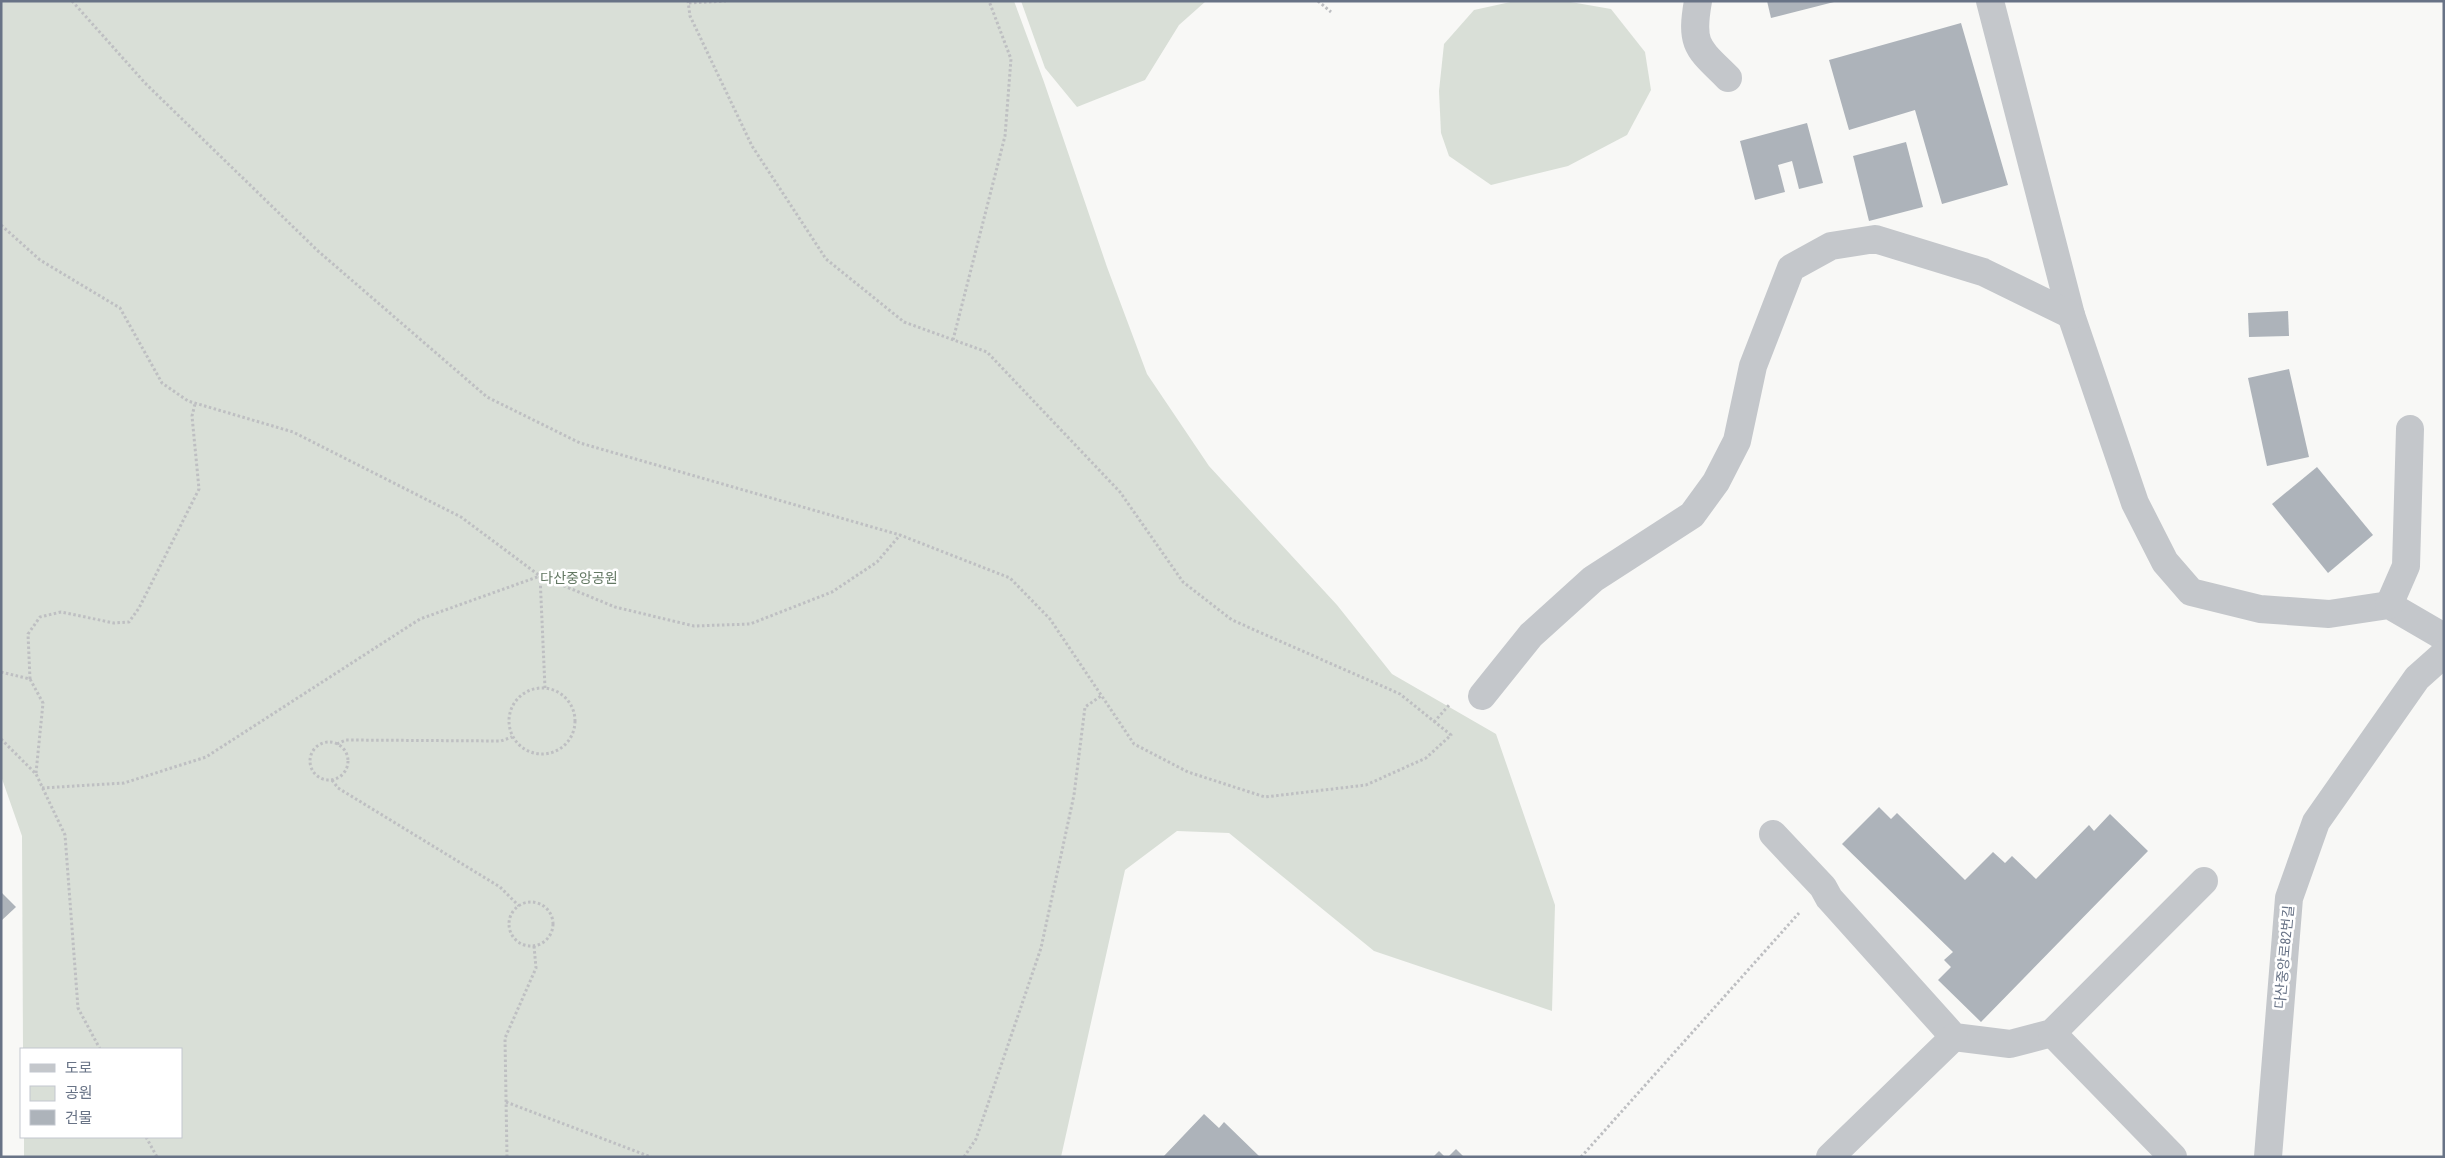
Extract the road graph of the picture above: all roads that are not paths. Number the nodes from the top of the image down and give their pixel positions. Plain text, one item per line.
1 (1698, 1) edge
2 (1990, 1) edge
3 (1728, 78) dead end
4 (2071, 315) junction
5 (2410, 429) dead end
6 (2389, 605) junction
7 (2444, 637) edge
8 (2444, 654) edge
9 (1482, 696) dead end
10 (1773, 834) dead end
11 (2204, 880) dead end
12 (2052, 1033) junction
13 (1954, 1037) junction
14 (1830, 1157) edge
15 (2173, 1157) edge
16 (2268, 1157) edge

1 - 3 street
2 - 4 street
4 - 6 street
4 - 9 street
5 - 6 street
6 - 7 street
8 - 16 street, 다산중앙로82번길
10 - 13 street
11 - 12 street
12 - 13 street
12 - 15 street
13 - 14 street

